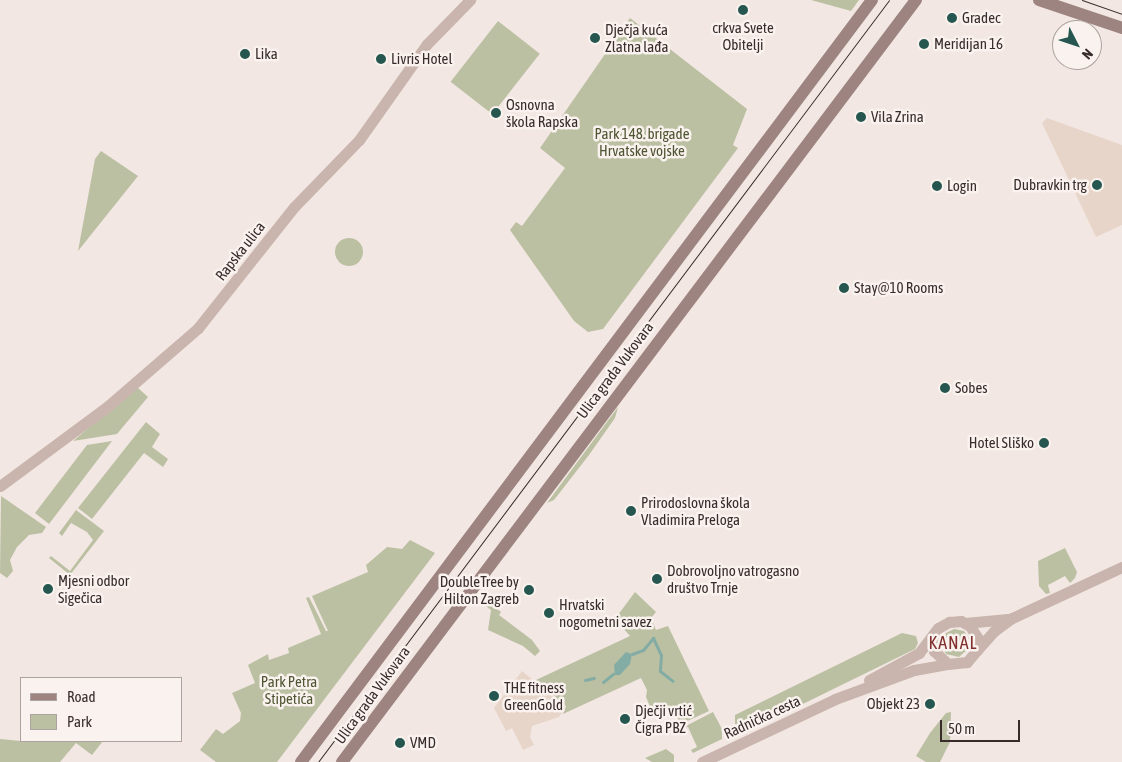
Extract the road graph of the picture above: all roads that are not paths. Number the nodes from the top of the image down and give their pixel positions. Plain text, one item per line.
1 (470, 0) edge
2 (916, 0) edge
3 (1039, 0) edge
4 (869, 3) edge
5 (1122, 28) edge
6 (0, 486) edge
7 (1122, 567) edge
8 (1012, 618) junction
9 (965, 622) junction
10 (934, 638) junction
11 (977, 650) junction
12 (948, 664) junction
13 (836, 699) junction
14 (302, 762) edge
15 (342, 762) edge
16 (702, 762) edge

1 - 6 street, Rapska ulica
2 - 15 main road, Ulica grada Vukovara
3 - 5 main road
4 - 14 main road, Ulica grada Vukovara
7 - 8 street
8 - 9 street
8 - 11 street
9 - 10 street
9 - 11 street
10 - 12 street
10 - 13 street, Radnička cesta
11 - 12 street
12 - 13 street, Radnička cesta
13 - 16 street, Radnička cesta

